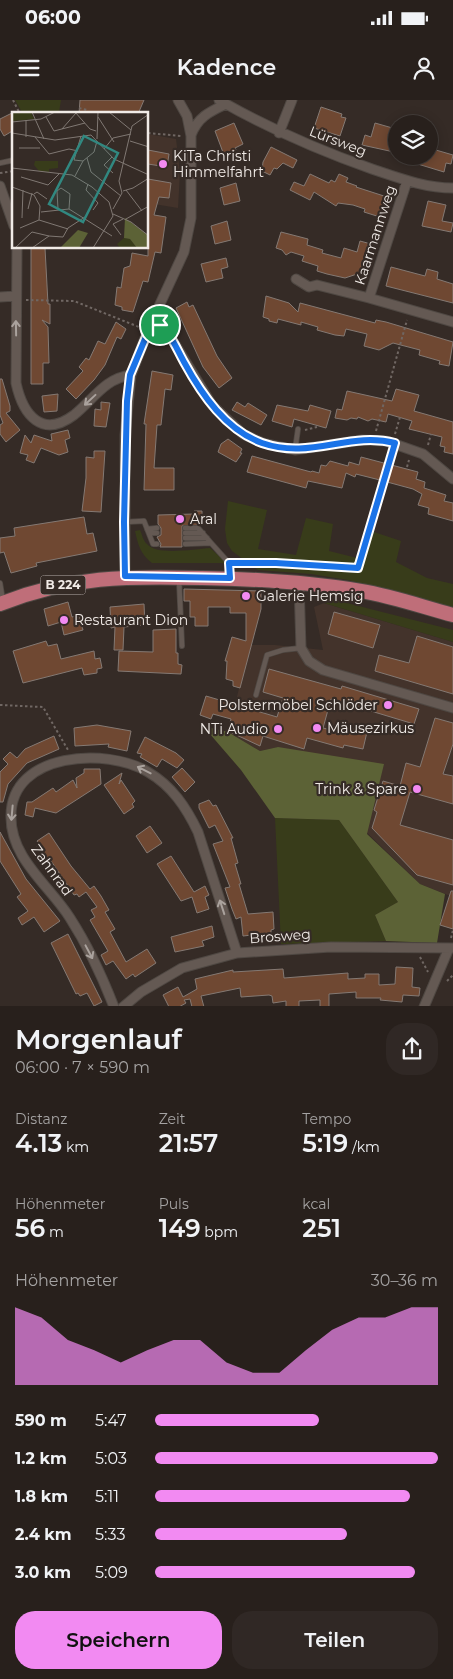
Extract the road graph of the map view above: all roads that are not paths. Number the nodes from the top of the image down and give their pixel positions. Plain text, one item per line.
1 (178, 100) edge
2 (292, 100) edge
3 (223, 102) edge
4 (279, 133) junction
5 (191, 136) junction
6 (407, 181) junction
7 (0, 186) edge
8 (453, 188) edge
9 (12, 220) edge
10 (17, 249) edge
11 (296, 279) dead end
12 (0, 298) edge
13 (16, 298) junction
14 (369, 298) junction
15 (153, 320) junction
16 (453, 322) edge
17 (130, 375) junction
18 (298, 429) road end
19 (295, 450) junction
20 (453, 479) edge
21 (124, 522) junction
22 (149, 534) junction
23 (185, 536) junction
24 (207, 538) junction
25 (211, 544) junction
26 (125, 576) junction
27 (179, 578) junction
28 (230, 578) junction
29 (0, 583) edge
30 (299, 583) junction
31 (2, 603) edge
32 (453, 615) edge
33 (182, 646) dead end
34 (301, 648) junction
35 (256, 695) dead end
36 (453, 708) edge
37 (451, 948) edge
38 (237, 953) junction
39 (114, 1006) edge
40 (123, 1006) edge
41 (424, 1006) edge

1 - 5 street
2 - 4 street
3 - 4 street, Lürsweg
3 - 5 street
4 - 6 street, Lürsweg
5 - 15 street
6 - 8 street, Lürsweg
6 - 14 street, Kaarmannweg
7 - 9 street
10 - 13 street
11 - 14 street, Kaarmannweg
12 - 13 street
17 -> 13 street
14 - 16 street, Kaarmannweg
15 - 17 street
15 - 19 street
17 - 21 street
18 - 19 lane
19 - 20 street
21 - 22 lane
21 - 26 street
22 - 22 lane
23 - 24 lane
23 - 24 lane
23 - 25 lane
24 - 25 lane
25 - 28 lane
26 - 27 main road, B 224
26 - 31 main road, B 224
27 - 28 main road, B 224
27 - 33 lane
28 - 30 main road, B 224
29 - 31 lane
30 - 32 main road, B 224
30 - 34 street
34 - 35 lane
34 - 36 street
37 - 38 street, Brosweg
37 - 41 street
38 -> 39 street, Zahnrad
38 - 40 street, Brosweg

